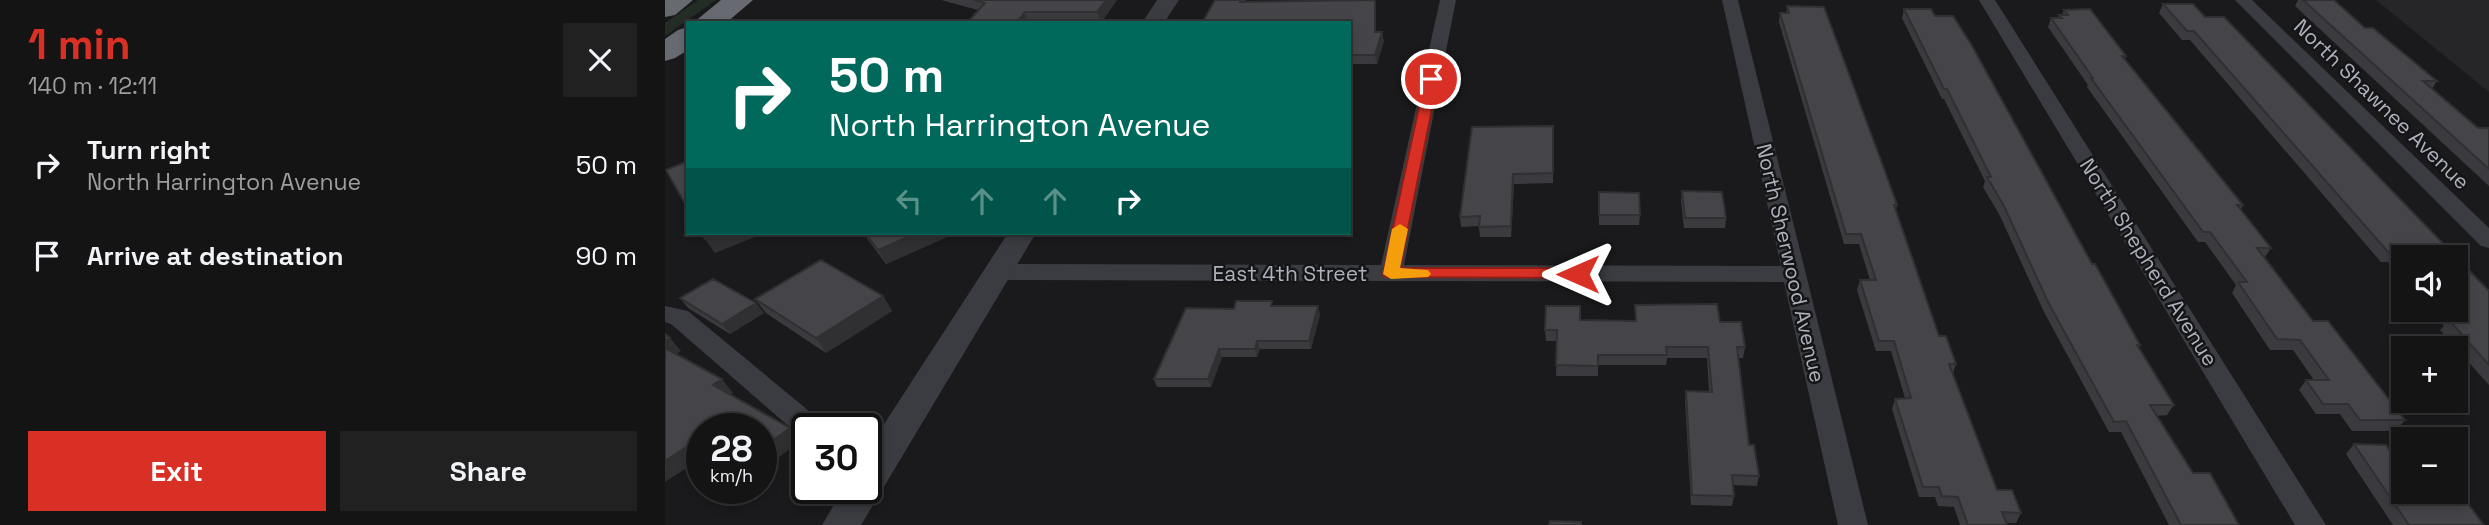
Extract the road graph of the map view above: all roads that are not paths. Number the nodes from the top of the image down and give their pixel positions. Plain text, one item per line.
1 (679, 0) edge
2 (739, 0) edge
3 (1168, 0) edge
4 (1448, 0) edge
5 (1730, 0) edge
6 (1987, 0) edge
7 (2243, 0) edge
8 (665, 9) edge
9 (710, 21) edge
10 (1154, 21) edge
11 (686, 37) edge
12 (665, 52) edge
13 (1021, 235) edge
14 (2489, 241) edge
15 (997, 272) junction
16 (1391, 274) junction
17 (1793, 274) junction
18 (665, 314) edge
19 (792, 413) edge
20 (882, 457) edge
21 (853, 504) edge
22 (841, 525) edge
23 (1853, 525) edge
24 (2311, 525) edge

1 - 8 highway
2 - 9 highway
3 - 10 street
4 - 16 street
5 - 17 street, North Sherwood Avenue
6 - 24 street, North Shepherd Avenue
7 - 14 street, North Shawnee Avenue
11 - 12 highway
13 - 15 street
15 - 16 street, East 4th Street
15 - 20 street
16 - 17 street, East 4th Street
17 - 23 street, North Sherwood Avenue
18 - 19 street
21 - 22 street

